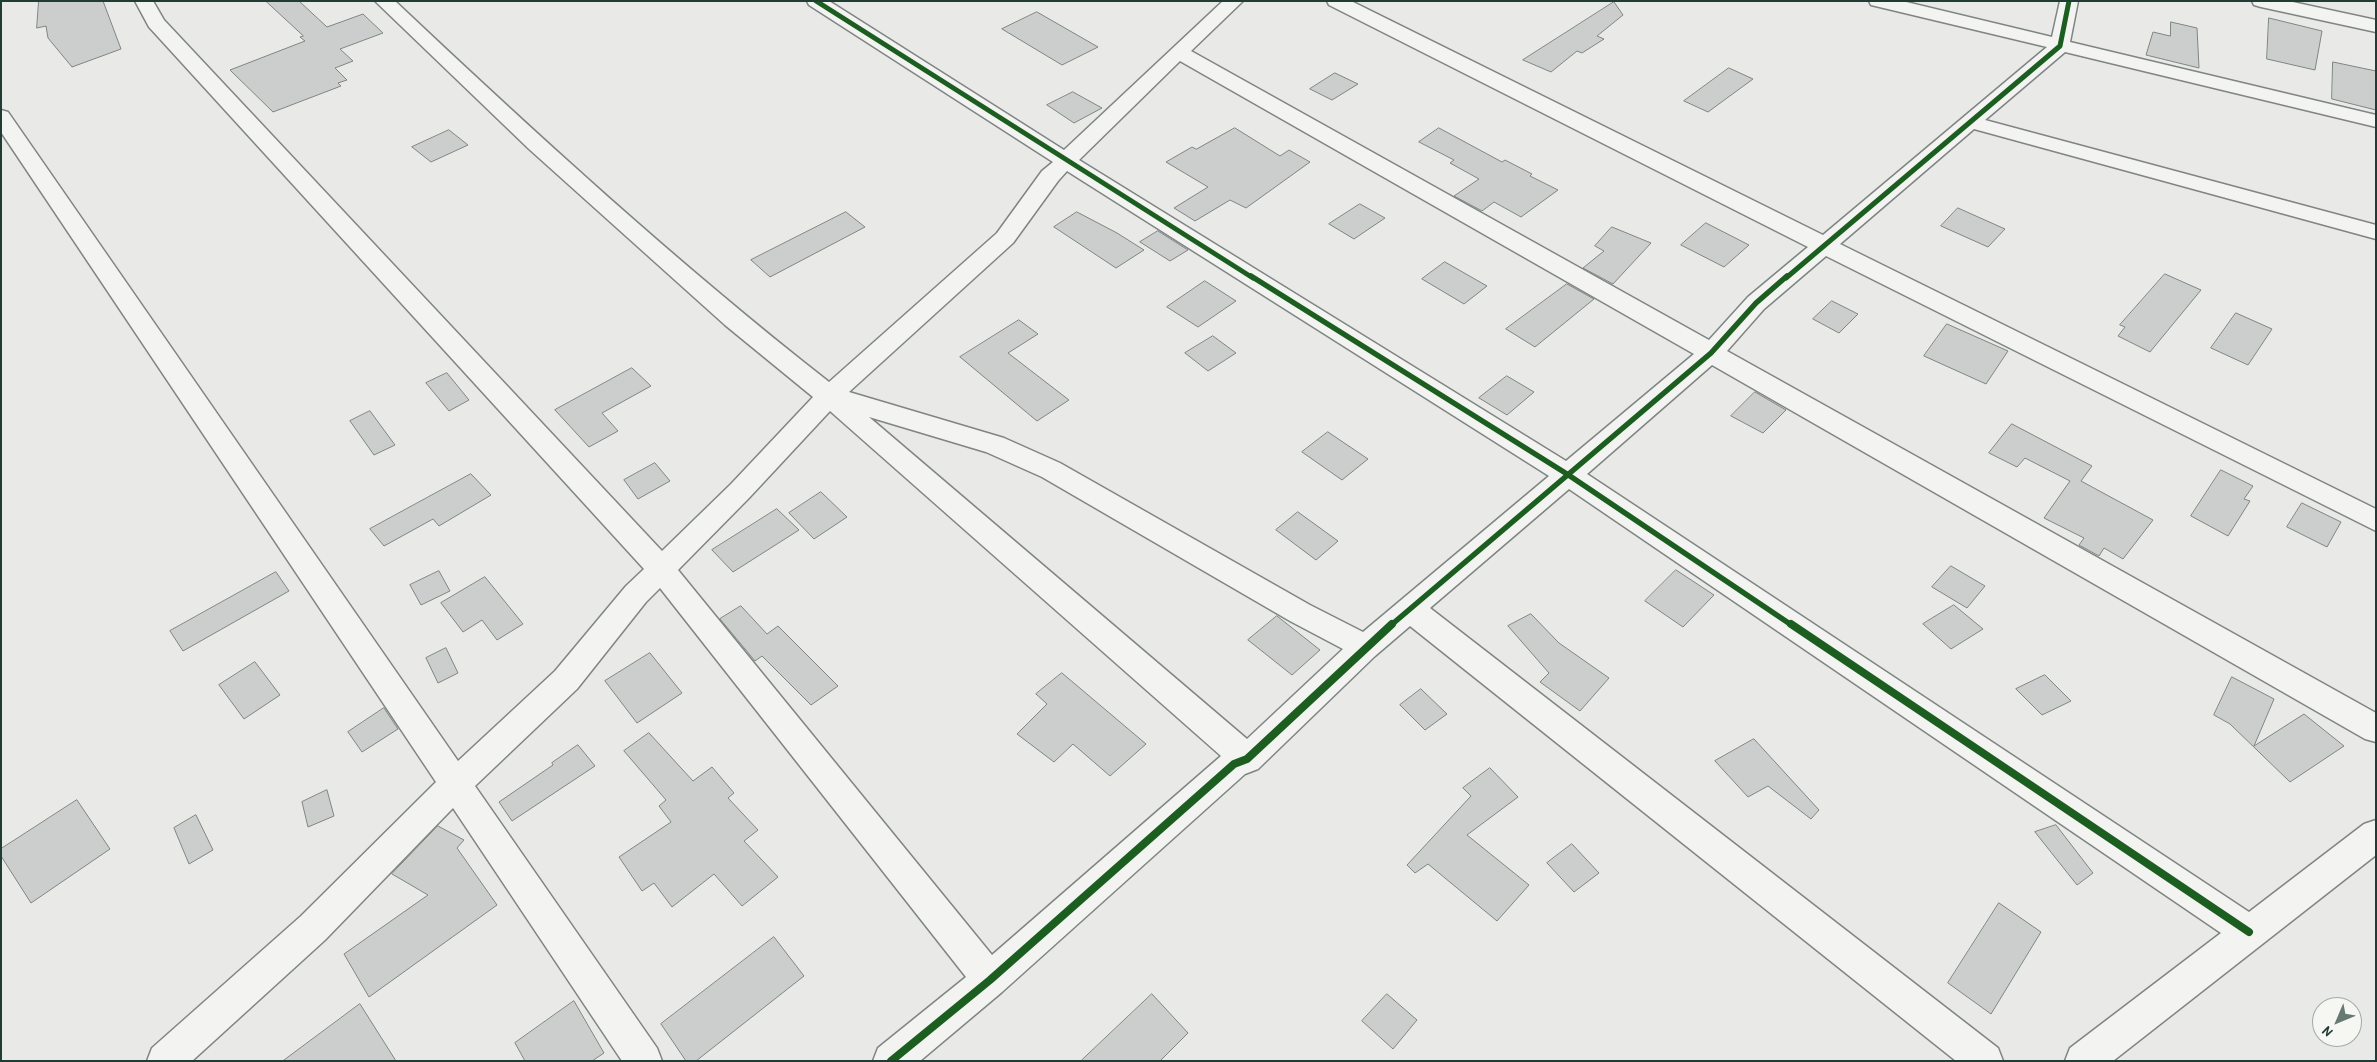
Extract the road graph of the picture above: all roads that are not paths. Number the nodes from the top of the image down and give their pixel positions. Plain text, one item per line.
1 (144, 1) edge
2 (384, 1) edge
3 (816, 1) edge
4 (1234, 1) edge
5 (1336, 1) edge
6 (1878, 1) edge
7 (2069, 1) edge
8 (2262, 1) edge
9 (2376, 26) edge
10 (2060, 46) junction
11 (1179, 52) junction
12 (1, 116) edge
13 (2376, 121) edge
14 (1970, 122) junction
15 (1066, 161) junction
16 (2376, 232) edge
17 (1826, 244) junction
18 (1711, 353) junction
19 (830, 396) junction
20 (1567, 474) junction
21 (2376, 520) edge
22 (661, 569) junction
23 (1410, 610) junction
24 (1365, 647) junction
25 (2376, 729) edge
26 (1247, 759) junction
27 (456, 784) junction
28 (2376, 835) edge
29 (2249, 932) junction
30 (990, 980) junction
31 (165, 1061) edge
32 (644, 1061) edge
33 (891, 1061) edge
34 (1985, 1061) edge
35 (2083, 1061) edge

1 - 22 street
2 - 19 street
3 - 15 street
4 - 11 street
5 - 17 street
6 - 10 street
7 - 10 street
8 - 9 street
10 - 13 street
10 - 14 street
11 - 15 street
11 - 18 street
12 - 27 street
14 - 16 street
14 - 17 street
15 - 19 street
15 - 20 street
17 - 18 street
17 - 21 street
18 - 20 street
18 - 25 street
19 - 22 street
19 - 24 street
19 - 26 street
20 - 23 street
20 - 29 street
22 - 27 street
22 - 30 street
23 - 24 street
23 - 34 street
24 - 26 street
26 - 30 street
27 - 31 street
27 - 32 street
28 - 29 street
29 - 35 street
30 - 33 street

